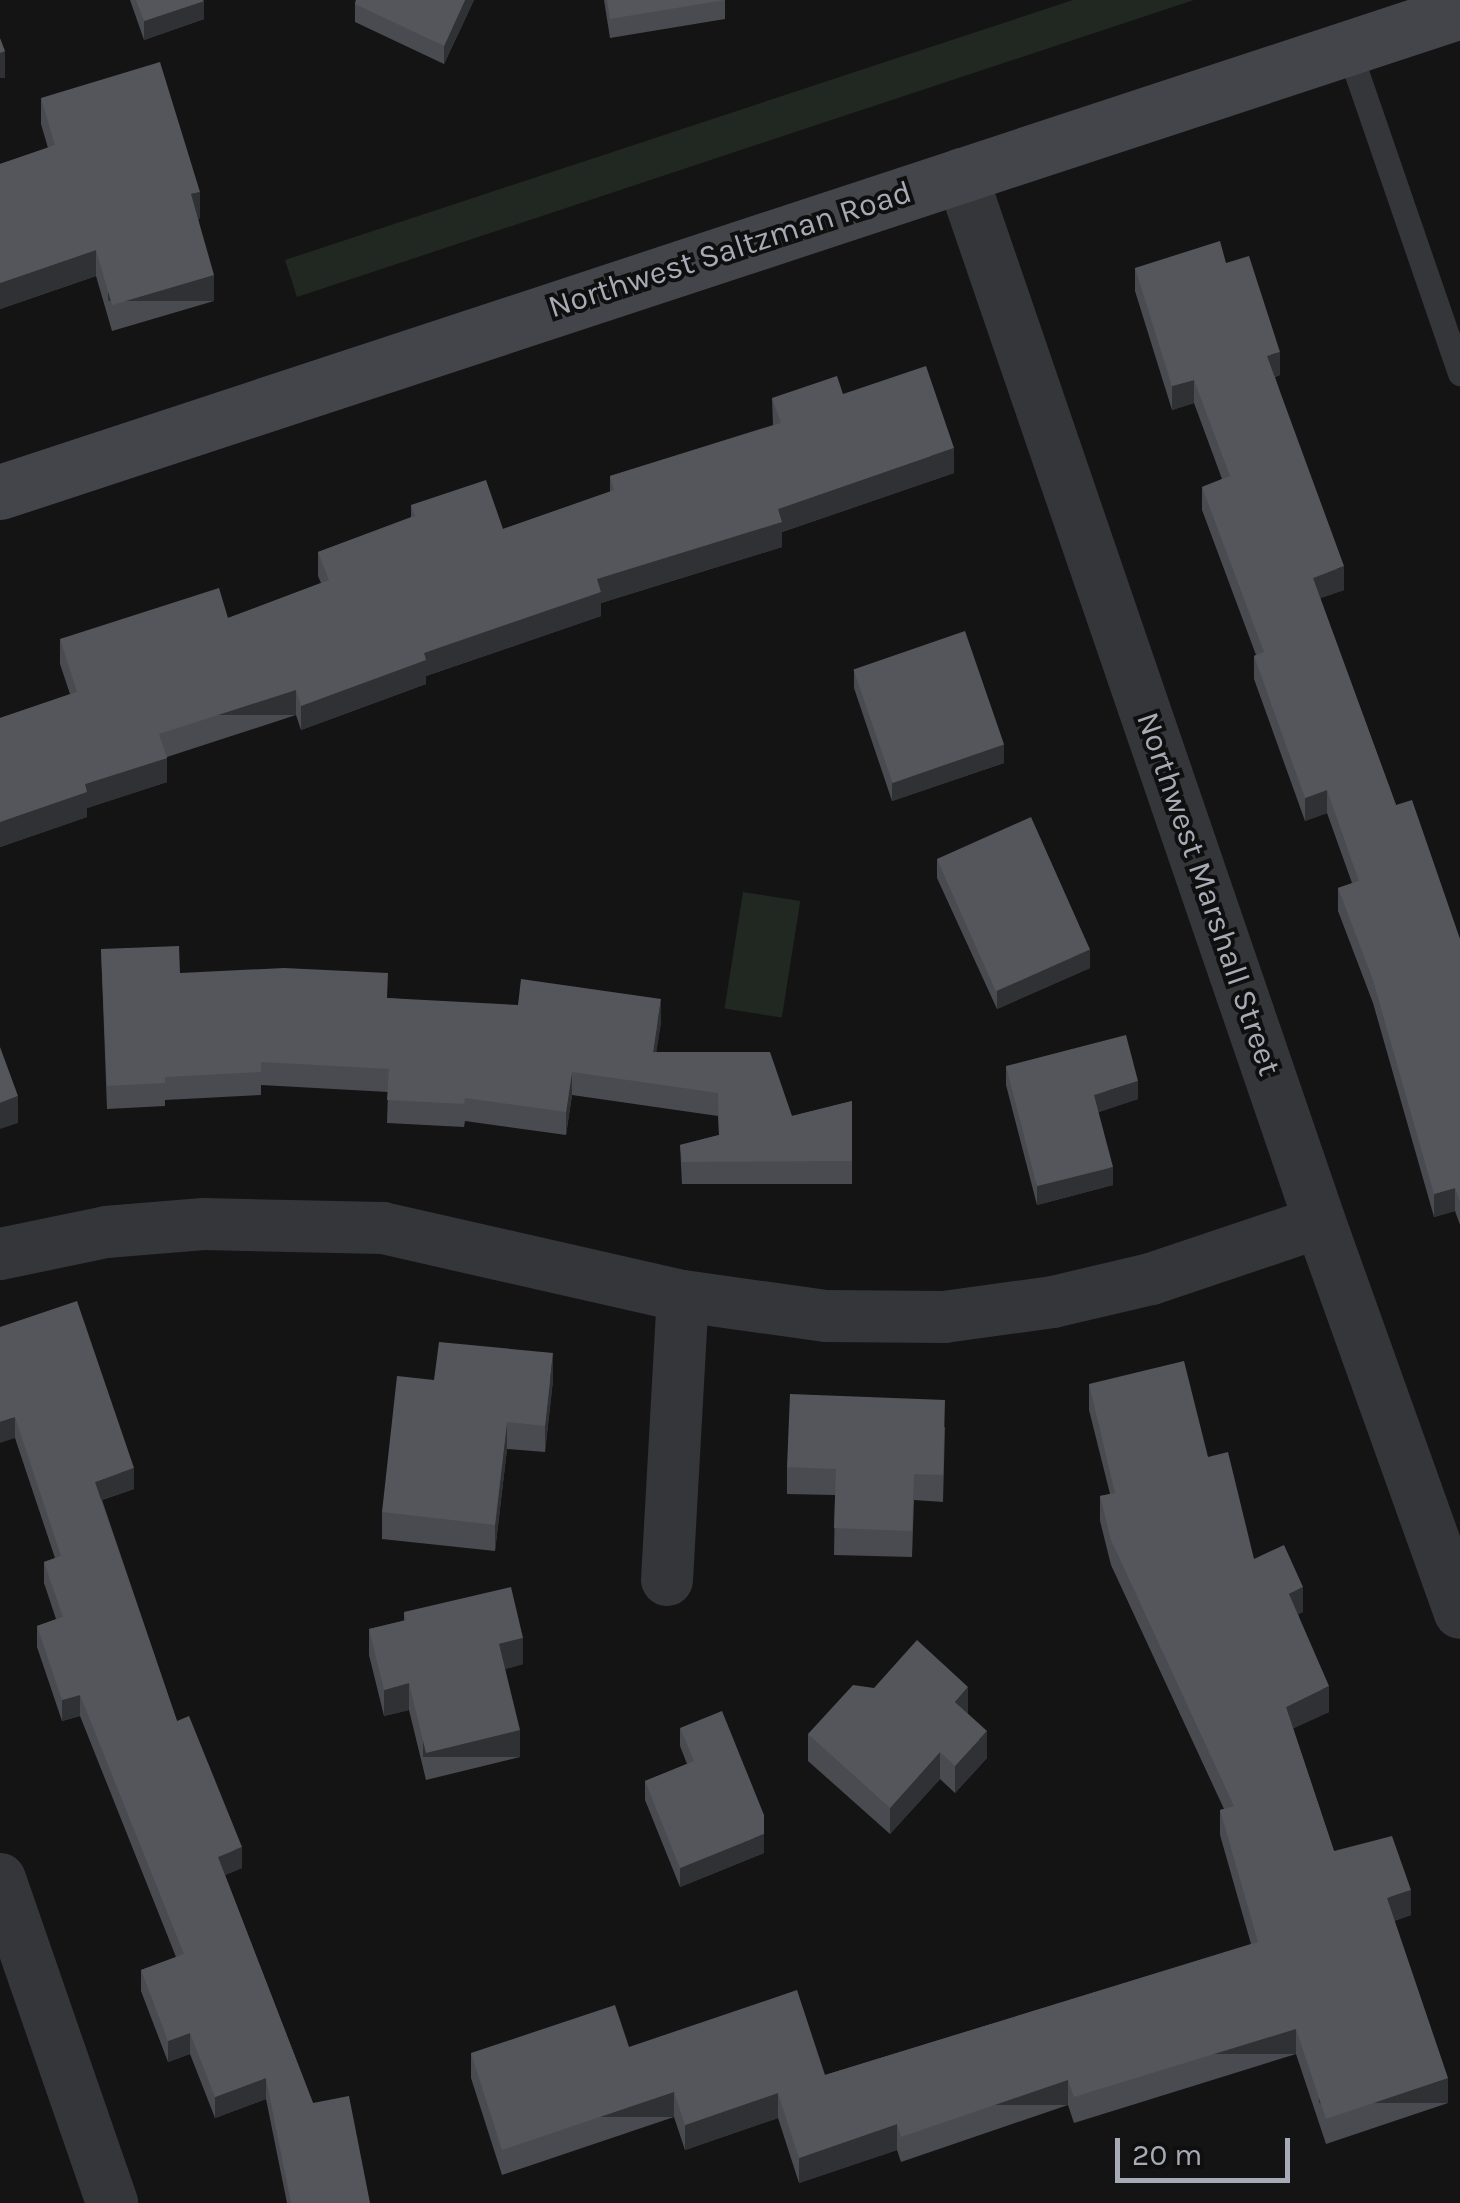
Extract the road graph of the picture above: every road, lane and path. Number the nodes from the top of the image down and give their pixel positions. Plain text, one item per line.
1 (1460, 11) edge
2 (1348, 48) junction
3 (961, 174) junction
4 (1460, 373) edge
5 (0, 492) edge
6 (1320, 1222) junction
7 (0, 1254) edge
8 (683, 1296) junction
9 (667, 1580) dead end
10 (1460, 1613) edge
11 (0, 1879) edge
12 (112, 2203) edge

1 - 2 main road, Northwest Saltzman Road
2 - 3 main road, Northwest Saltzman Road
2 - 4 lane
3 - 5 main road, Northwest Saltzman Road
3 - 6 street, Northwest Marshall Street
6 - 8 street
6 - 10 street, Northwest Marshall Street
7 - 8 street
8 - 9 street
11 - 12 street

